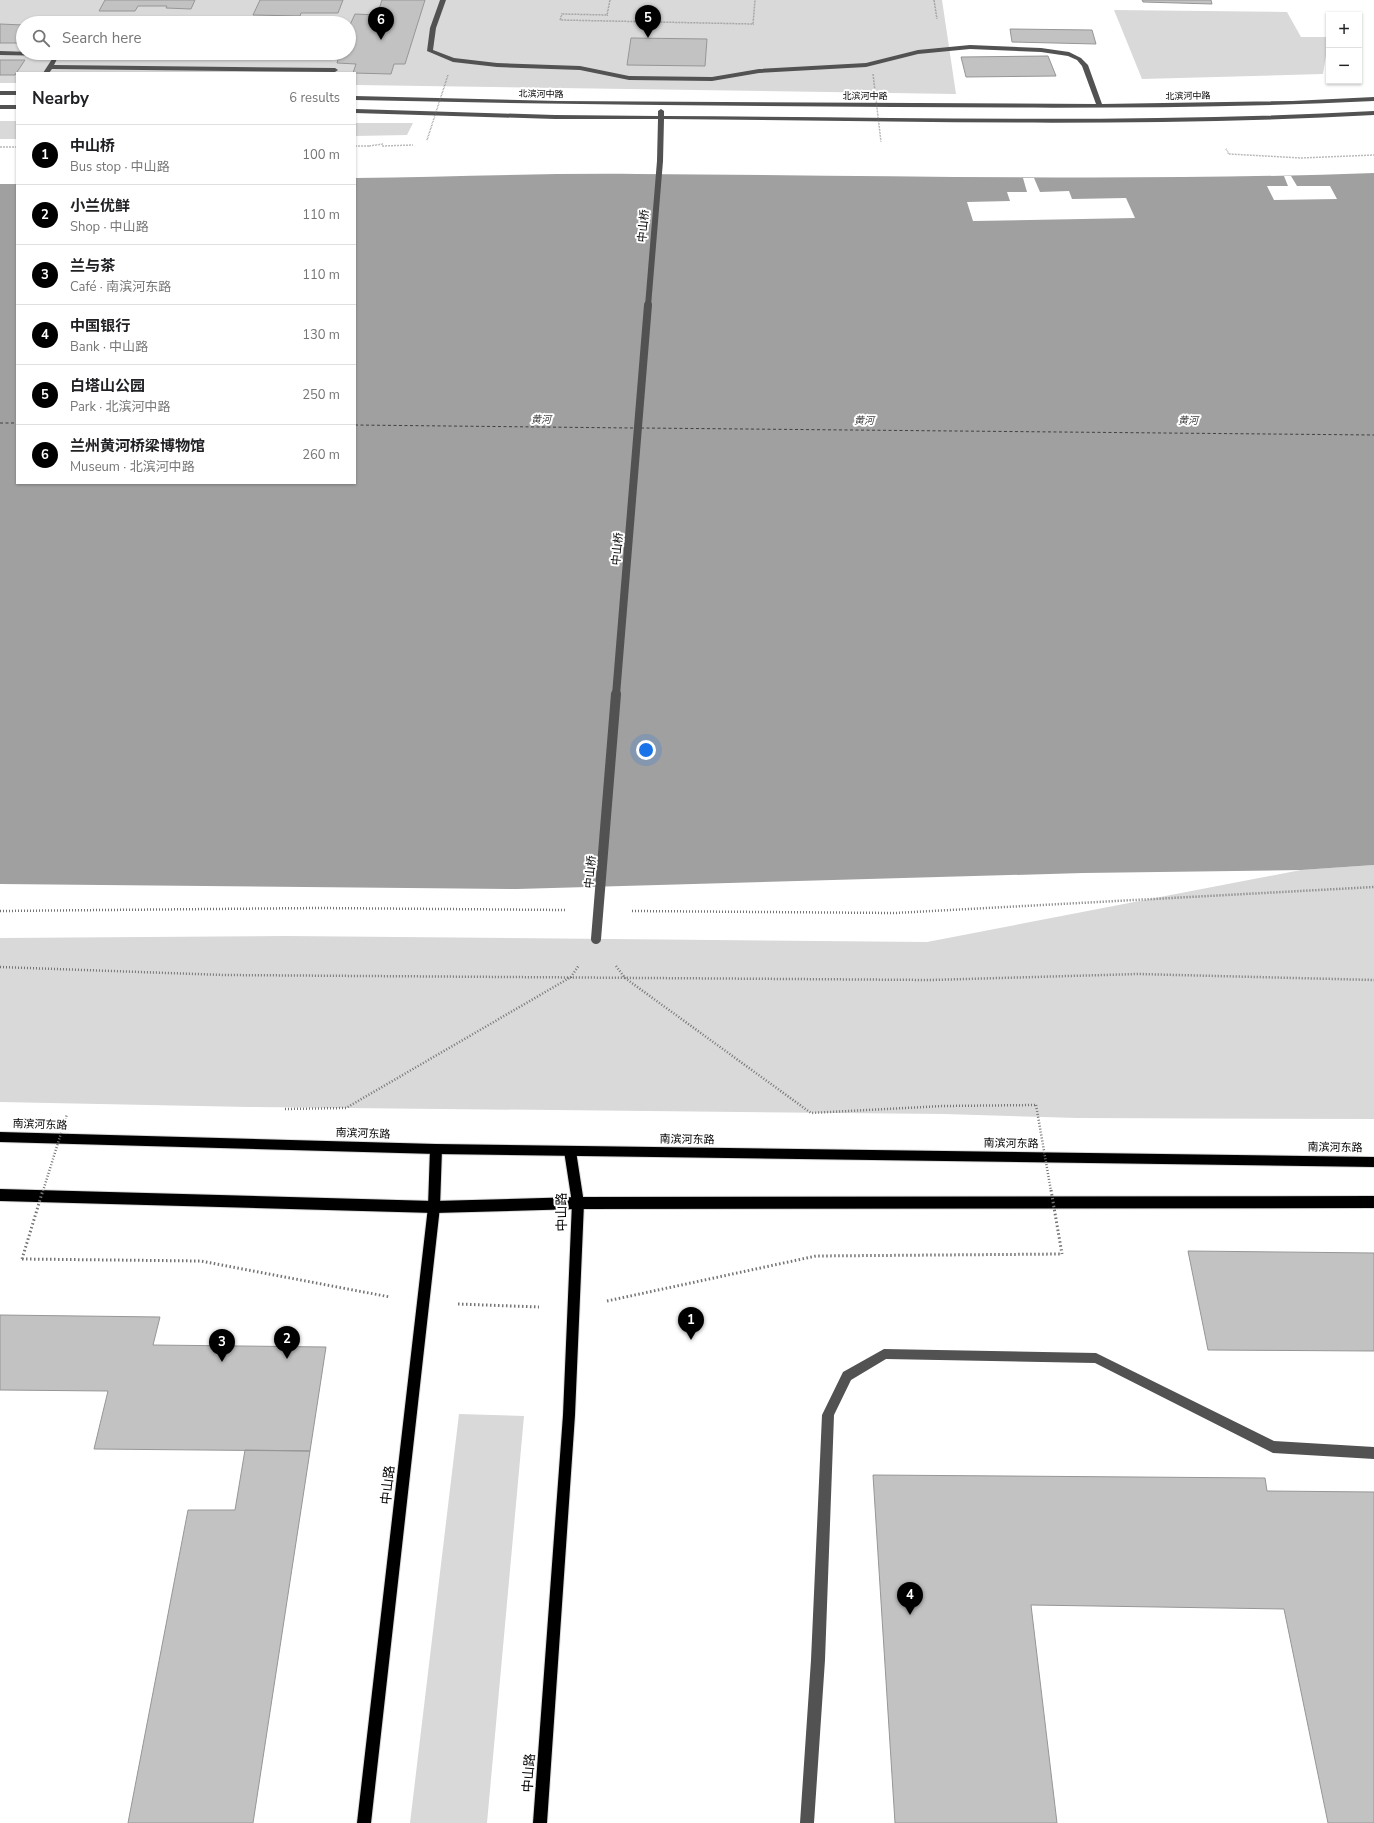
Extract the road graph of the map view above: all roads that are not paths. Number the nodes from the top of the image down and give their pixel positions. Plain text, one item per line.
1 (443, 0) edge
2 (0, 53) edge
3 (16, 53) edge
4 (54, 60) edge
5 (50, 67) junction
6 (335, 70) dead end
7 (47, 72) edge
8 (0, 93) edge
9 (16, 94) edge
10 (356, 98) edge
11 (1374, 99) edge
12 (661, 104) junction
13 (1100, 106) junction
14 (0, 107) edge
15 (16, 107) edge
16 (356, 111) edge
17 (1374, 113) edge
18 (661, 117) junction
19 (596, 939) road end
20 (0, 1137) edge
21 (436, 1149) junction
22 (570, 1151) junction
23 (1374, 1162) edge
24 (0, 1195) edge
25 (1374, 1202) edge
26 (578, 1203) junction
27 (434, 1207) junction
28 (1374, 1453) edge
29 (364, 1823) edge
30 (540, 1823) edge
31 (807, 1823) edge

1 - 13 street
2 - 3 street
4 - 5 street
5 - 6 street
5 - 7 street
8 - 9 street
10 - 12 street, 北滨河中路
11 - 13 street, 北滨河中路
12 - 13 street, 北滨河中路
12 - 18 street, 中山桥
14 - 15 street
16 - 18 street
17 - 18 street
18 - 19 street, 中山桥, bridge
20 - 21 highway, 南滨河东路
21 - 22 highway, 南滨河东路
21 - 27 main road, 中山路
22 - 23 highway, 南滨河东路
22 - 26 main road, 中山路
24 - 27 highway
25 - 26 highway
26 - 27 highway
26 - 30 main road, 中山路
27 - 29 main road, 中山路
28 - 31 street

